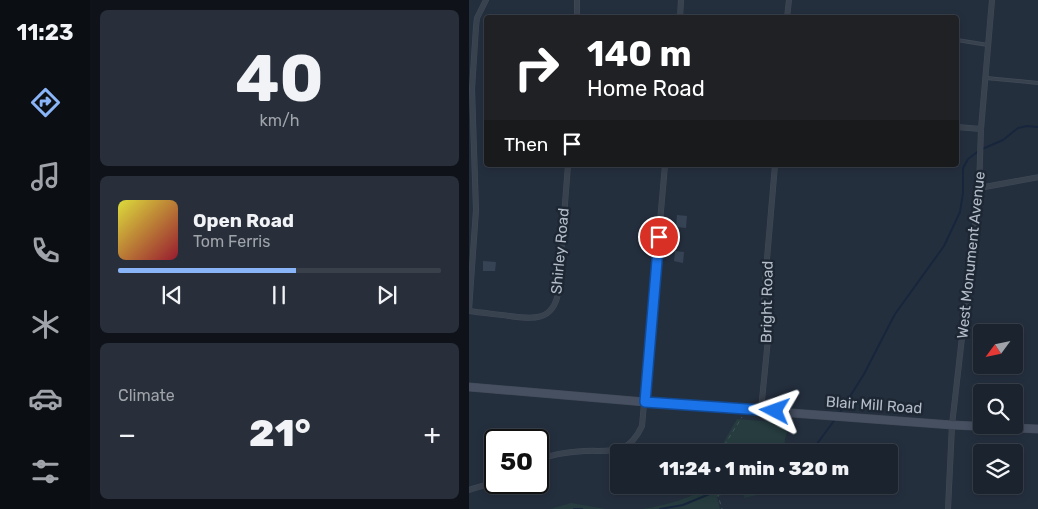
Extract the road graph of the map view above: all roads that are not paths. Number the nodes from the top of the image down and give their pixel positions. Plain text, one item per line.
1 (486, 0) edge
2 (577, 0) edge
3 (681, 0) edge
4 (789, 0) edge
5 (993, 0) edge
6 (577, 15) edge
7 (680, 15) edge
8 (787, 15) edge
9 (959, 40) edge
10 (988, 45) junction
11 (985, 77) junction
12 (1038, 83) edge
13 (959, 127) edge
14 (981, 129) junction
15 (567, 167) edge
16 (665, 167) edge
17 (775, 167) edge
18 (1038, 177) edge
19 (979, 188) junction
20 (469, 310) edge
21 (469, 387) edge
22 (645, 402) junction
23 (761, 410) junction
24 (952, 425) junction
25 (1038, 429) edge
26 (549, 457) edge
27 (484, 485) edge
28 (469, 490) edge
29 (948, 509) edge

1 - 20 street
2 - 6 street
3 - 7 street
4 - 8 street
5 - 10 street, West Monument Avenue
9 - 10 lane
10 - 11 street, West Monument Avenue
11 - 12 lane
11 - 14 street, West Monument Avenue
13 - 14 street
14 - 19 street, West Monument Avenue
15 - 20 street, Shirley Road
16 - 22 street
17 - 23 street, Bright Road
18 - 19 street
19 - 24 street, West Monument Avenue
21 - 22 main road, Blair Mill Road
22 - 23 main road, Blair Mill Road
22 - 26 street
23 - 24 main road, Blair Mill Road
24 - 25 main road, Blair Mill Road
24 - 29 street, West Monument Avenue
27 - 28 street

